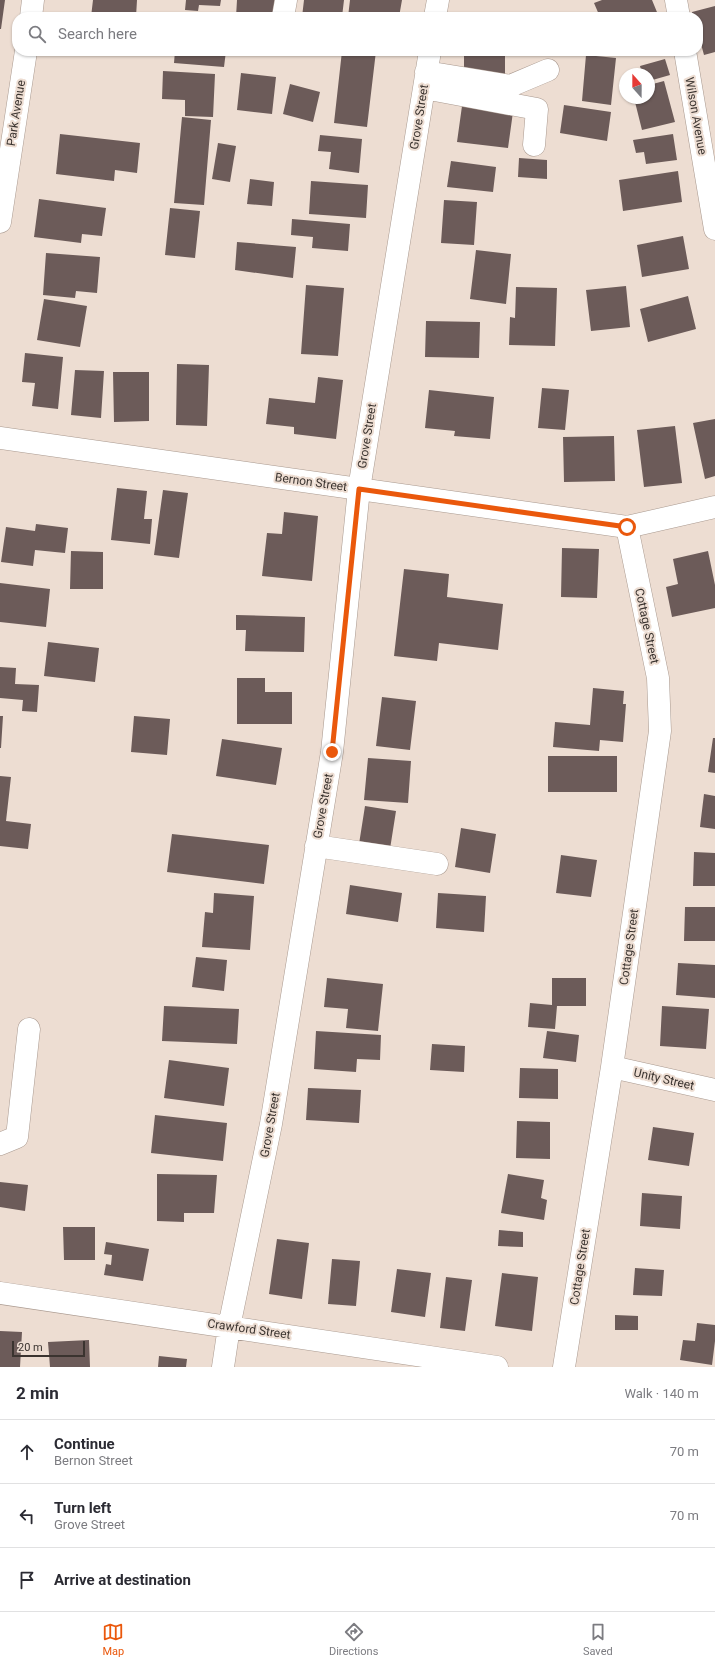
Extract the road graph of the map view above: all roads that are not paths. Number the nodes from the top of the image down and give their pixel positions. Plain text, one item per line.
1 (33, 0) edge
2 (286, 0) edge
3 (438, 0) edge
4 (676, 0) edge
5 (32, 12) edge
6 (284, 12) edge
7 (436, 12) edge
8 (678, 12) edge
9 (25, 56) edge
10 (429, 56) edge
11 (685, 56) edge
12 (548, 70) dead end
13 (425, 80) junction
14 (534, 145) dead end
15 (714, 216) edge
16 (0, 222) edge
17 (0, 438) edge
18 (359, 489) junction
19 (715, 507) edge
20 (627, 527) junction
21 (316, 846) junction
22 (437, 864) dead end
23 (30, 1029) dead end
24 (612, 1067) junction
25 (715, 1090) edge
26 (0, 1144) edge
27 (0, 1293) edge
28 (229, 1327) junction
29 (398, 1359) edge
30 (223, 1367) edge
31 (497, 1367) edge
32 (564, 1367) edge

1 - 5 street
2 - 6 street
3 - 7 street
4 - 8 street
9 - 16 street, Park Avenue
10 - 13 street, Grove Street
11 - 15 street, Wilson Avenue
12 - 13 street
13 - 14 street
13 - 18 street, Grove Street
17 - 18 street, Bernon Street
18 - 20 street, Bernon Street
18 - 21 street, Grove Street
19 - 20 street, Bernon Street
20 - 24 street, Cottage Street
21 - 22 street
21 - 28 street, Grove Street
23 - 26 street
24 - 25 street, Unity Street
24 - 32 street, Cottage Street
27 - 28 street, Crawford Street
28 - 29 street, Crawford Street
28 - 30 street, Grove Street
29 - 31 street, Crawford Street

